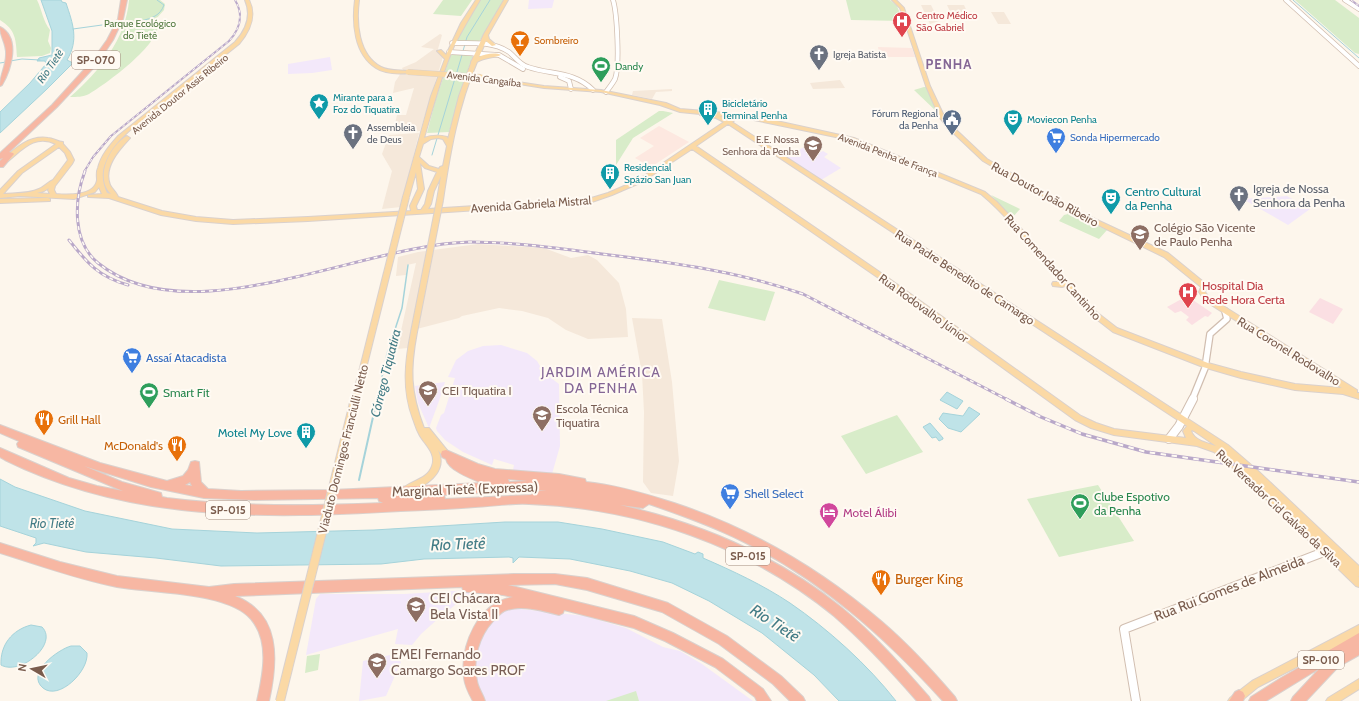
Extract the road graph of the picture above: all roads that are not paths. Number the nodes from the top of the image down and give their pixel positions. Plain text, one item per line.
1 (124, 0) edge
2 (246, 0) edge
3 (252, 0) edge
4 (357, 0) edge
5 (478, 0) edge
6 (506, 0) edge
7 (613, 0) edge
8 (894, 0) edge
9 (1286, 0) edge
10 (1345, 0) edge
11 (1359, 9) edge
12 (0, 29) edge
13 (486, 34) junction
14 (454, 43) junction
15 (480, 44) junction
16 (494, 45) junction
17 (439, 51) dead end
18 (449, 52) junction
19 (475, 53) junction
20 (499, 55) junction
21 (446, 58) junction
22 (473, 62) junction
23 (1359, 66) edge
24 (577, 78) junction
25 (569, 81) junction
26 (0, 84) edge
27 (571, 89) junction
28 (593, 90) junction
29 (606, 92) junction
30 (662, 105) junction
31 (672, 108) junction
32 (657, 109) dead end
33 (683, 110) junction
34 (702, 114) junction
35 (737, 116) junction
36 (728, 122) junction
37 (717, 129) junction
38 (130, 132) junction
39 (61, 143) junction
40 (118, 143) junction
41 (421, 143) junction
42 (449, 146) junction
43 (692, 146) junction
44 (417, 160) junction
45 (1, 161) edge
46 (442, 172) junction
47 (58, 178) junction
48 (99, 182) junction
49 (967, 185) joint
50 (107, 193) junction
51 (20, 194) junction
52 (0, 195) edge
53 (9, 196) junction
54 (54, 196) junction
55 (64, 199) junction
56 (0, 201) edge
57 (428, 204) junction
58 (413, 209) junction
59 (444, 210) junction
60 (423, 212) junction
61 (1064, 281) junction
62 (1055, 284) dead end
63 (1202, 292) joint
64 (1225, 311) junction
65 (1206, 365) junction
66 (1349, 388) junction
67 (1329, 389) junction
68 (1359, 395) edge
69 (1183, 419) junction
70 (418, 421) junction
71 (1196, 428) junction
72 (0, 430) edge
73 (0, 434) edge
74 (1169, 439) junction
75 (1197, 443) junction
76 (1225, 447) joint
77 (0, 452) edge
78 (446, 454) junction
79 (164, 485) junction
80 (530, 485) junction
81 (593, 488) junction
82 (404, 492) junction
83 (205, 493) junction
84 (341, 495) junction
85 (526, 499) junction
86 (656, 502) junction
87 (464, 503) junction
88 (199, 508) junction
89 (0, 548) edge
90 (1330, 549) junction
91 (1359, 572) edge
92 (1359, 583) edge
93 (390, 584) junction
94 (209, 593) junction
95 (586, 610) junction
96 (1359, 630) edge
97 (1359, 639) edge
98 (1359, 648) edge
99 (933, 679) junction
100 (1359, 684) edge
101 (762, 697) edge
102 (1235, 699) edge
103 (263, 701) edge
104 (280, 701) edge
105 (479, 701) edge
106 (769, 701) edge
107 (799, 701) edge
108 (925, 701) edge
109 (944, 701) edge
110 (951, 701) edge
111 (1136, 701) edge
112 (1255, 701) edge
113 (1298, 701) edge
114 (1331, 701) edge

1 - 45 highway, SP-070
2 - 38 main road, Avenida Doutor Assis Ribeiro
3 - 38 main road, Avenida Doutor Assis Ribeiro
4 - 27 main road, Avenida Cangaíba, bridge
5 - 14 main road
6 - 13 main road
7 - 29 street
8 - 63 main road, Rua Doutor João Ribeiro
9 - 23 street
10 - 11 street
12 - 26 highway
13 - 15 main road
13 - 16 main road
14 - 15 street
14 - 18 main road
15 - 16 street
15 - 19 main road
16 - 24 street
17 - 21 main road
18 - 19 street
18 - 21 main road
19 - 20 street
19 - 22 main road
20 - 22 main road
20 - 25 street
21 - 41 main road
22 - 42 main road
24 - 25 street
24 - 28 street
25 - 27 street
27 - 28 main road, Avenida Cangaíba
28 - 29 main road, Avenida Cangaíba
29 - 30 main road, Avenida Cangaíba
30 - 31 main road, Avenida Cangaíba
30 - 33 main road, Avenida Cangaíba
31 - 32 main road
31 - 33 main road, Avenida Cangaíba
33 - 34 main road, Avenida Cangaíba
34 - 35 main road, Avenida Cangaíba
34 - 36 main road, Rua Padre Benedito de Camargo
34 - 37 main road
35 - 36 main road, Avenida Gabriela Mistral
35 - 49 main road, Avenida Penha de França
36 - 37 main road, Avenida Gabriela Mistral
36 - 69 main road, Rua Padre Benedito de Camargo
37 - 43 main road, Avenida Gabriela Mistral
38 - 40 main road, Avenida Doutor Assis Ribeiro
39 - 45 main road
39 - 47 main road
39 - 52 main road
40 - 48 main road, Avenida Doutor Assis Ribeiro
40 - 50 main road, Avenida Doutor Assis Ribeiro
41 - 42 main road
41 - 44 main road
42 - 46 main road
43 - 59 main road, Avenida Gabriela Mistral
43 - 74 main road, Rua Rodovalho Júnior
44 - 46 main road
44 - 58 main road
44 - 104 main road, Viaduto Domingos Franciulli Netto, bridge
46 - 57 main road
46 - 70 main road, bridge
47 - 51 main road
47 - 54 main road
48 - 50 main road
48 - 54 main road
49 - 61 main road, Rua Comendador Cantinho
50 - 55 main road, Avenida Gabriela Mistral
50 - 58 main road, Avenida Gabriela Mistral
51 - 53 main road
51 - 54 main road
52 - 53 main road
53 - 55 main road
55 - 56 main road
57 - 58 main road, Avenida Gabriela Mistral
57 - 59 main road, Avenida Gabriela Mistral
57 - 60 main road
58 - 60 main road, Avenida Gabriela Mistral
59 - 60 main road, Avenida Gabriela Mistral
61 - 62 main road
61 - 65 main road, Rua Comendador Cantinho
63 - 64 main road, Rua Coronel Rodovalho
64 - 65 street
64 - 66 main road, Rua Coronel Rodovalho
65 - 67 main road, Rua Comendador Cantinho
65 - 69 street
66 - 67 main road, Rua Comendador Cantinho
66 - 68 main road, Rua Coronel Rodovalho
67 - 68 main road, Rua Comendador Cantinho
69 - 71 main road, Rua Padre Benedito de Camargo
69 - 74 street
70 - 78 main road
70 - 82 main road
71 - 75 main road
71 - 76 main road, Rua Padre Benedito de Camargo
72 - 79 highway
73 - 88 highway
74 - 75 main road, Rua Vereador Cid Galvão da Silva
75 - 90 main road, Rua Vereador Cid Galvão da Silva
76 - 90 main road, Rua Vereador Cid Galvão da Silva
77 - 88 highway, Marginal Tietê (Expressa) / SP-015
78 - 80 highway
78 - 81 highway
79 - 83 highway
79 - 83 highway
80 - 81 highway
80 - 82 highway
81 - 86 highway
82 - 84 highway
83 - 84 highway
84 - 87 highway
85 - 86 highway
85 - 87 highway, Marginal Tietê (Expressa) / SP-015
85 - 108 highway, Marginal Tietê (Expressa) / SP-015
86 - 99 highway
87 - 88 highway, Marginal Tietê (Expressa) / SP-015
89 - 94 highway
90 - 91 main road, Rua Vereador Cid Galvão da Silva
90 - 92 main road, Rua Vereador Cid Galvão da Silva
90 - 111 street, Rua Rui Gomes de Almeida
93 - 94 highway
93 - 95 highway
93 - 107 highway
94 - 103 highway
95 - 101 highway
95 - 105 highway
96 - 102 main road
97 - 112 highway, SP-010
98 - 113 highway, SP-010
99 - 109 highway
99 - 110 highway
100 - 114 main road
101 - 106 highway

